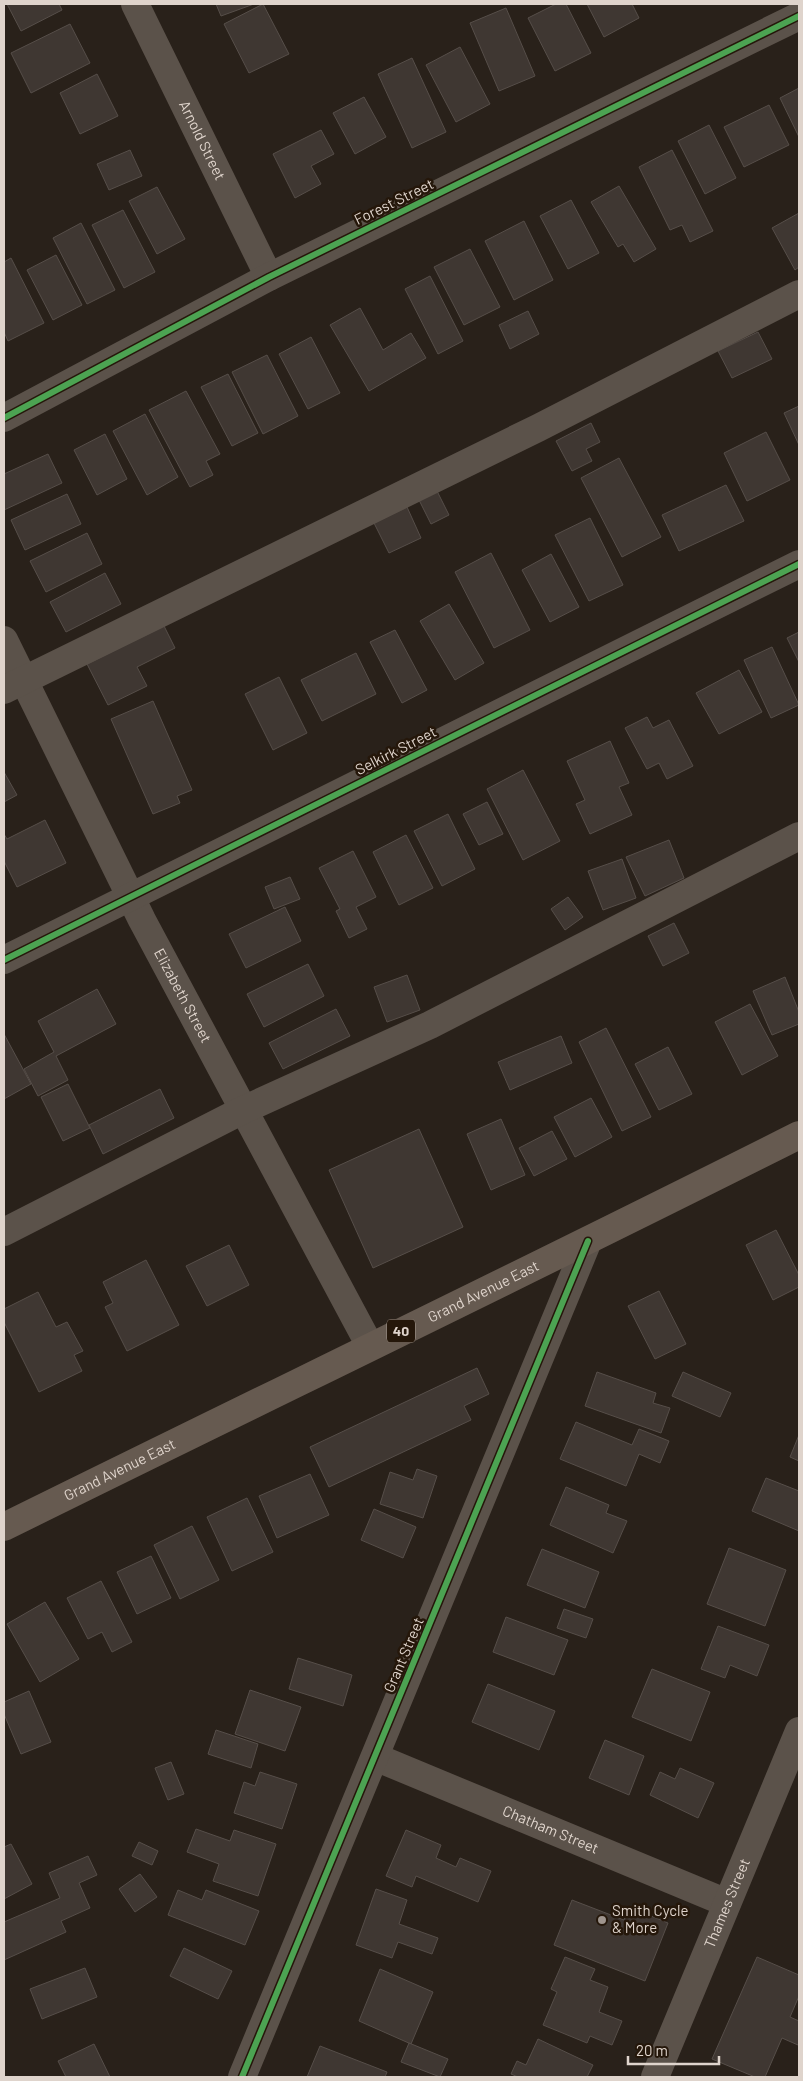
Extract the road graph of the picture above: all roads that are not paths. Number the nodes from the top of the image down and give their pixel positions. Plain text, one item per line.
1 (135, 4) edge
2 (799, 16) edge
3 (269, 277) junction
4 (799, 294) edge
5 (4, 418) edge
6 (799, 564) edge
7 (4, 640) edge
8 (13, 685) edge
9 (799, 836) edge
10 (130, 897) junction
11 (4, 960) edge
12 (243, 1110) junction
13 (799, 1135) edge
14 (4, 1232) edge
15 (588, 1242) junction
16 (370, 1346) junction
17 (4, 1527) edge
18 (799, 1731) edge
19 (375, 1757) junction
20 (727, 1903) junction
21 (242, 2077) edge
22 (655, 2077) edge

1 - 3 street, Arnold Street
2 - 3 street, Forest Street
3 - 5 street, Forest Street
4 - 8 street
6 - 10 street, Selkirk Street
7 - 8 street, Elizabeth Street
8 - 10 street, Elizabeth Street
9 - 12 street
10 - 11 street, Selkirk Street
10 - 12 street, Elizabeth Street
12 - 14 street
12 - 16 street, Elizabeth Street
13 - 15 main road, Grand Avenue East / 40
15 - 16 main road, Grand Avenue East / 40
15 - 19 street, Grant Street
16 - 17 main road, Grand Avenue East / 40
18 - 20 street, Thames Street
19 - 20 street, Chatham Street
19 - 21 street, Grant Street
20 - 22 street, Thames Street

